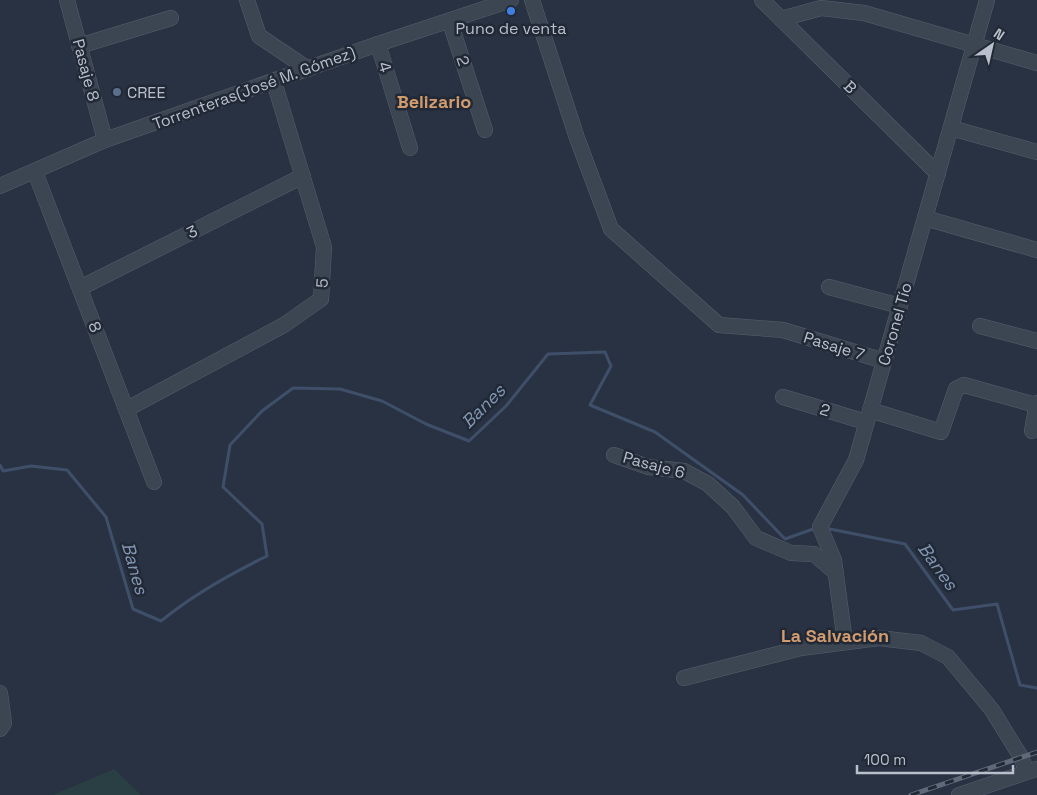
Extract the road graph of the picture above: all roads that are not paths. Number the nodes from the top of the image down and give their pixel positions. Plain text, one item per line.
1 (67, 0) edge
2 (247, 0) edge
3 (511, 0) edge
4 (532, 0) edge
5 (762, 0) edge
6 (987, 0) edge
7 (171, 18) dead end
8 (781, 19) junction
9 (450, 22) junction
10 (378, 44) junction
11 (974, 45) junction
12 (79, 46) junction
13 (1037, 63) edge
14 (308, 69) junction
15 (274, 82) junction
16 (951, 128) junction
17 (485, 130) dead end
18 (105, 140) junction
19 (410, 148) dead end
20 (1037, 152) edge
21 (35, 172) junction
22 (938, 174) junction
23 (303, 176) junction
24 (0, 186) edge
25 (925, 218) junction
26 (1037, 250) edge
27 (829, 286) dead end
28 (80, 288) junction
29 (900, 306) junction
30 (980, 326) dead end
31 (1037, 341) edge
32 (884, 361) junction
33 (783, 396) dead end
34 (1037, 404) edge
35 (127, 409) junction
36 (868, 416) junction
37 (1032, 431) dead end
38 (614, 455) dead end
39 (154, 482) dead end
40 (836, 573) junction
41 (845, 642) junction
42 (684, 678) dead end
43 (0, 693) edge
44 (2, 726) edge
45 (1032, 770) edge
46 (959, 795) edge

1 - 12 street, Pasaje 8
2 - 14 street
3 - 9 street, Torrenteras(José M. Gómez)
4 - 32 street, Pasaje 7
5 - 8 street, B
6 - 11 street, Coronel Tío
7 - 12 street
8 - 11 street
8 - 22 street, B
9 - 10 street, Torrenteras(José M. Gómez)
9 - 17 street, 2
10 - 14 street, Torrenteras(José M. Gómez)
10 - 19 street, 4
11 - 13 street
11 - 16 street, Coronel Tío
12 - 18 street, Pasaje 8
14 - 15 street, Torrenteras(José M. Gómez)
15 - 18 street, Torrenteras(José M. Gómez)
15 - 23 street, 5
16 - 20 street
16 - 22 street, Coronel Tío
18 - 21 street, Torrenteras(José M. Gómez)
21 - 24 street, Torrenteras(José M. Gómez)
21 - 28 street, 8
22 - 25 street, Coronel Tío
23 - 28 street, 3
23 - 35 street, 5
25 - 26 street
25 - 29 street, Coronel Tío
27 - 29 street
28 - 35 street, 8
29 - 32 street, Coronel Tío
30 - 31 street
32 - 36 street, Coronel Tío
33 - 36 street, 2
34 - 36 street, 2
34 - 37 street
35 - 39 street, 8
36 - 40 street, Coronel Tío
38 - 40 street, Pasaje 6
40 - 41 street, Coronel Tío
41 - 42 street
41 - 45 street
43 - 44 street
45 - 46 street

